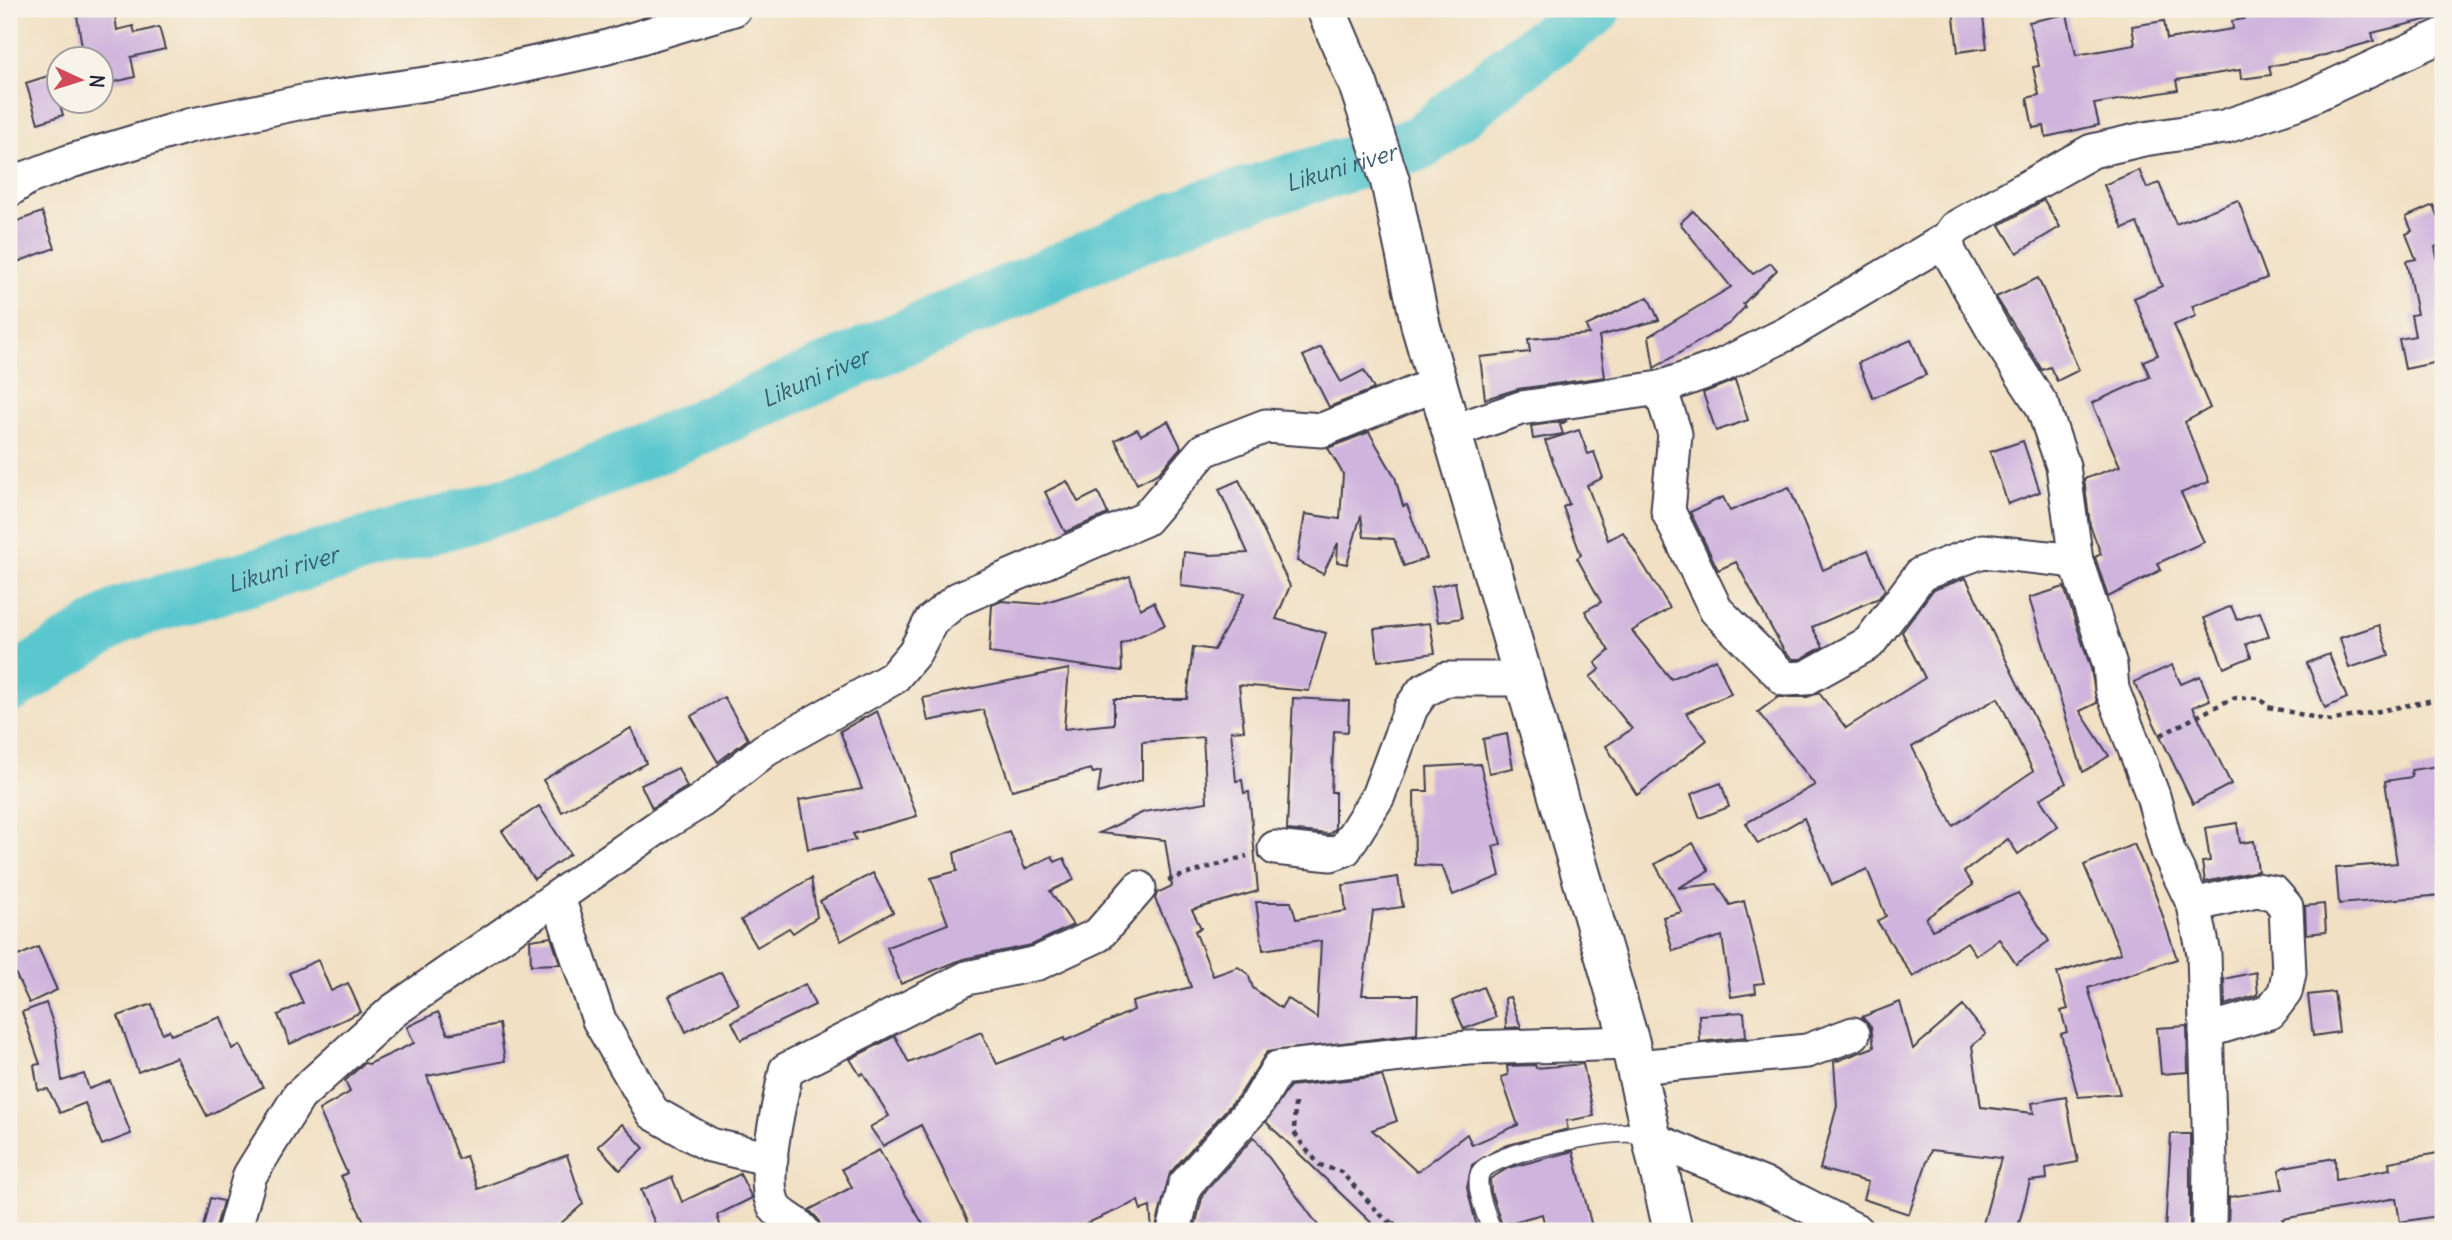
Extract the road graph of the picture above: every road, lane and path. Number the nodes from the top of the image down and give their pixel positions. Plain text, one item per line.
1 (734, 9) edge
2 (1325, 9) edge
3 (2443, 36) edge
4 (9, 190) edge
5 (1947, 239) junction
6 (1437, 384) junction
7 (1660, 388) junction
8 (1451, 432) junction
9 (2076, 561) junction
10 (1522, 679) junction
11 (2443, 698) edge
12 (2135, 748) junction
13 (1275, 848) joint
14 (1139, 888) joint
15 (558, 898) junction
16 (2194, 905) junction
17 (2206, 1031) junction
18 (1853, 1034) dead end
19 (1633, 1055) junction
20 (1295, 1065) junction
21 (1654, 1140) junction
22 (771, 1159) junction
23 (233, 1231) edge
24 (803, 1231) edge
25 (1174, 1231) edge
26 (1396, 1231) edge
27 (1492, 1231) edge
28 (1673, 1231) edge
29 (1857, 1231) edge
30 (2209, 1231) edge

1 - 4 street
2 - 6 street
3 - 5 street
5 - 7 street
5 - 9 street
6 - 8 street
6 - 15 street
7 - 8 street
7 - 9 street
8 - 10 street
9 - 12 street
10 - 13 street
10 - 19 street
11 - 12 path
12 - 16 street
13 - 14 path
14 - 22 street
15 - 22 street
15 - 23 street
16 - 17 street
16 - 17 street
17 - 30 street
18 - 19 street
19 - 20 street
19 - 21 street
20 - 25 street
20 - 26 path
21 - 27 lane
21 - 28 street
21 - 29 street
22 - 24 street

